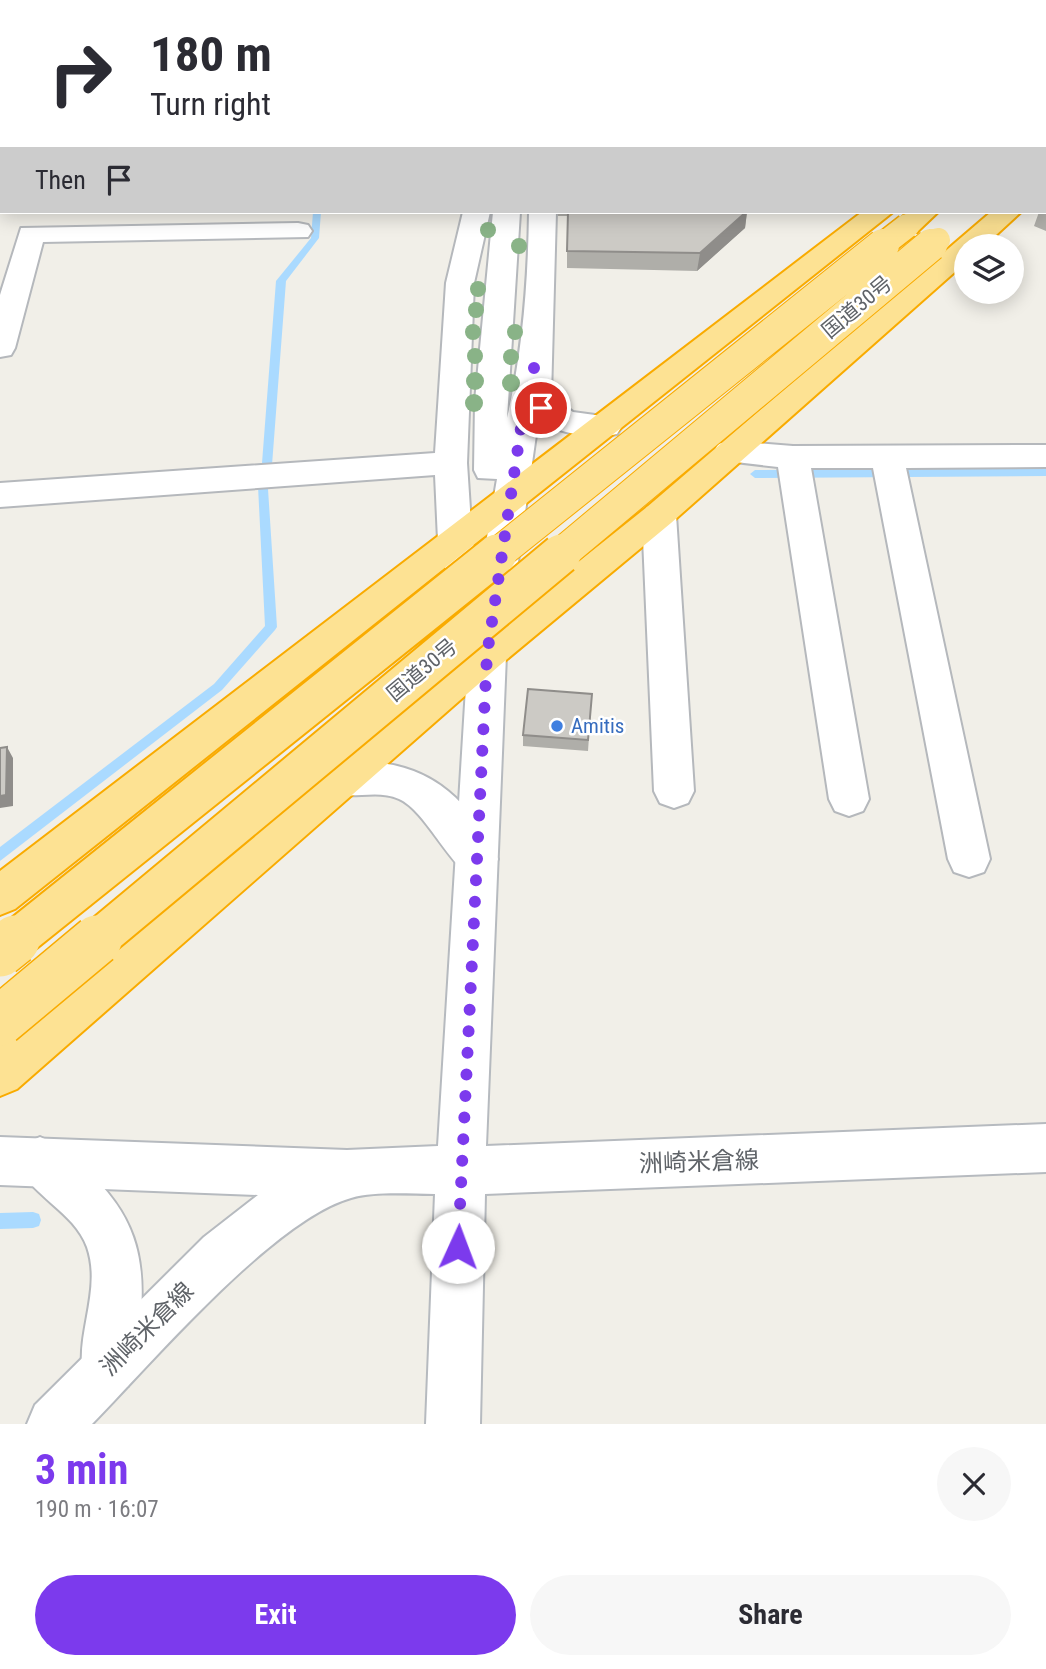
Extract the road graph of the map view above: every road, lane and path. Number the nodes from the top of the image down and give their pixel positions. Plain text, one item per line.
1 (476, 214) edge
2 (506, 214) edge
3 (543, 214) edge
4 (968, 214) edge
5 (999, 214) edge
6 (34, 223) edge
7 (298, 231) dead end
8 (930, 231) edge
9 (0, 234) edge
10 (0, 348) edge
11 (534, 367) junction
12 (606, 426) junction
13 (730, 452) junction
14 (1046, 456) edge
15 (452, 463) junction
16 (795, 467) junction
17 (890, 467) junction
18 (489, 470) dead end
19 (0, 495) edge
20 (511, 501) junction
21 (659, 515) junction
22 (455, 540) junction
23 (487, 655) junction
24 (344, 781) junction
25 (674, 791) dead end
26 (849, 799) dead end
27 (477, 859) junction
28 (969, 859) dead end
29 (0, 895) edge
30 (0, 952) edge
31 (0, 1021) edge
32 (0, 1073) edge
33 (1046, 1148) edge
34 (20, 1161) edge
35 (461, 1170) junction
36 (352, 1173) junction
37 (109, 1367) junction
38 (54, 1424) edge
39 (453, 1424) edge

1 - 15 street
2 - 18 street
3 - 11 street
4 - 8 highway, 国道30号
5 - 8 highway
6 - 7 street
6 - 9 street
6 - 10 street
8 - 12 highway
8 - 13 highway
8 - 30 highway, 国道30号, bridge
8 - 31 highway, 国道30号, bridge
11 - 12 street
11 - 20 street
12 - 20 highway
13 - 16 street
13 - 21 highway
14 - 17 street
15 - 19 street
15 - 22 street
16 - 17 street
16 - 26 street
17 - 28 street
20 - 22 highway
20 - 23 street
21 - 23 highway
21 - 25 street
22 - 23 street
22 - 29 highway
23 - 24 highway
23 - 27 street
24 - 27 street
24 - 32 highway
27 - 35 street
33 - 35 street, 洲崎米倉線
34 - 36 street, 洲崎米倉線
34 - 37 street
35 - 36 street, 洲崎米倉線
35 - 39 street
36 - 37 street, 洲崎米倉線
37 - 38 street, 洲崎米倉線

